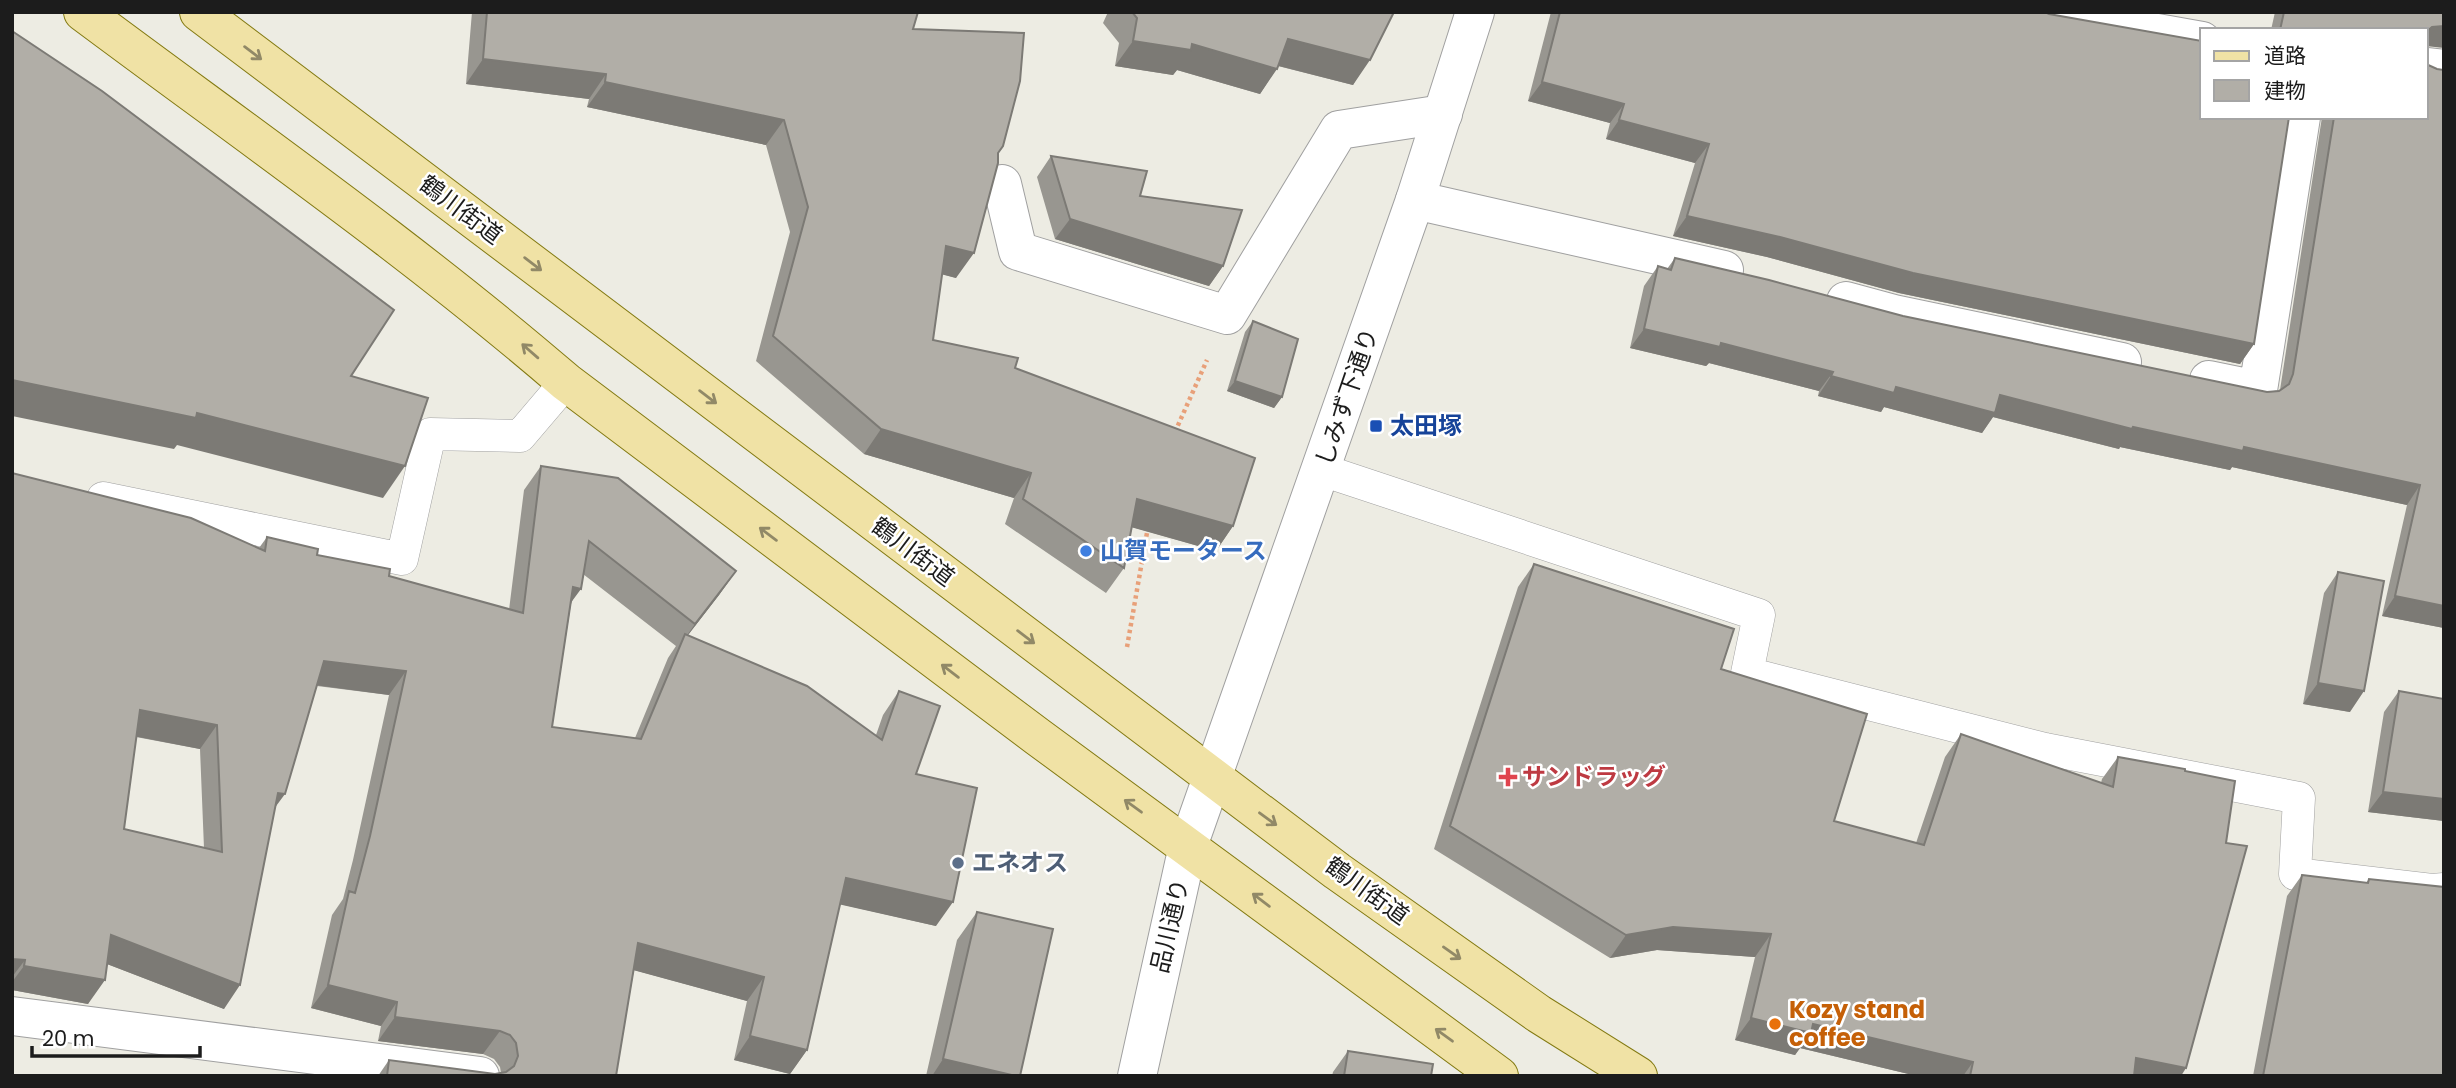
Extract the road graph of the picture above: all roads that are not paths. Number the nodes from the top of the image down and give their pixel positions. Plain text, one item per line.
1 (83, 12) edge
2 (199, 12) edge
3 (1475, 12) edge
4 (2039, 12) edge
5 (2200, 41) edge
6 (1443, 114) junction
7 (2301, 119) edge
8 (1002, 184) dead end
9 (1415, 200) junction
10 (1760, 278) edge
11 (1814, 292) edge
12 (566, 382) junction
13 (1322, 470) junction
14 (79, 493) edge
15 (1213, 779) junction
16 (1188, 846) junction
17 (2444, 889) edge
18 (12, 1016) edge
19 (480, 1076) edge
20 (1137, 1076) edge
21 (1499, 1076) edge
22 (1638, 1076) edge

12 -> 1 main road
2 -> 15 main road, 鶴川街道
3 - 6 street, しみず下通り
4 - 5 street
6 - 8 street
6 - 9 street, しみず下通り
7 - 11 street
9 - 10 street
9 - 13 street, しみず下通り
12 - 14 lane
16 -> 12 main road
13 - 15 street, しみず下通り
13 - 17 lane
15 - 16 street, 品川通り
15 -> 22 main road, 鶴川街道
16 - 20 street, 品川通り
21 -> 16 main road
18 - 19 street

